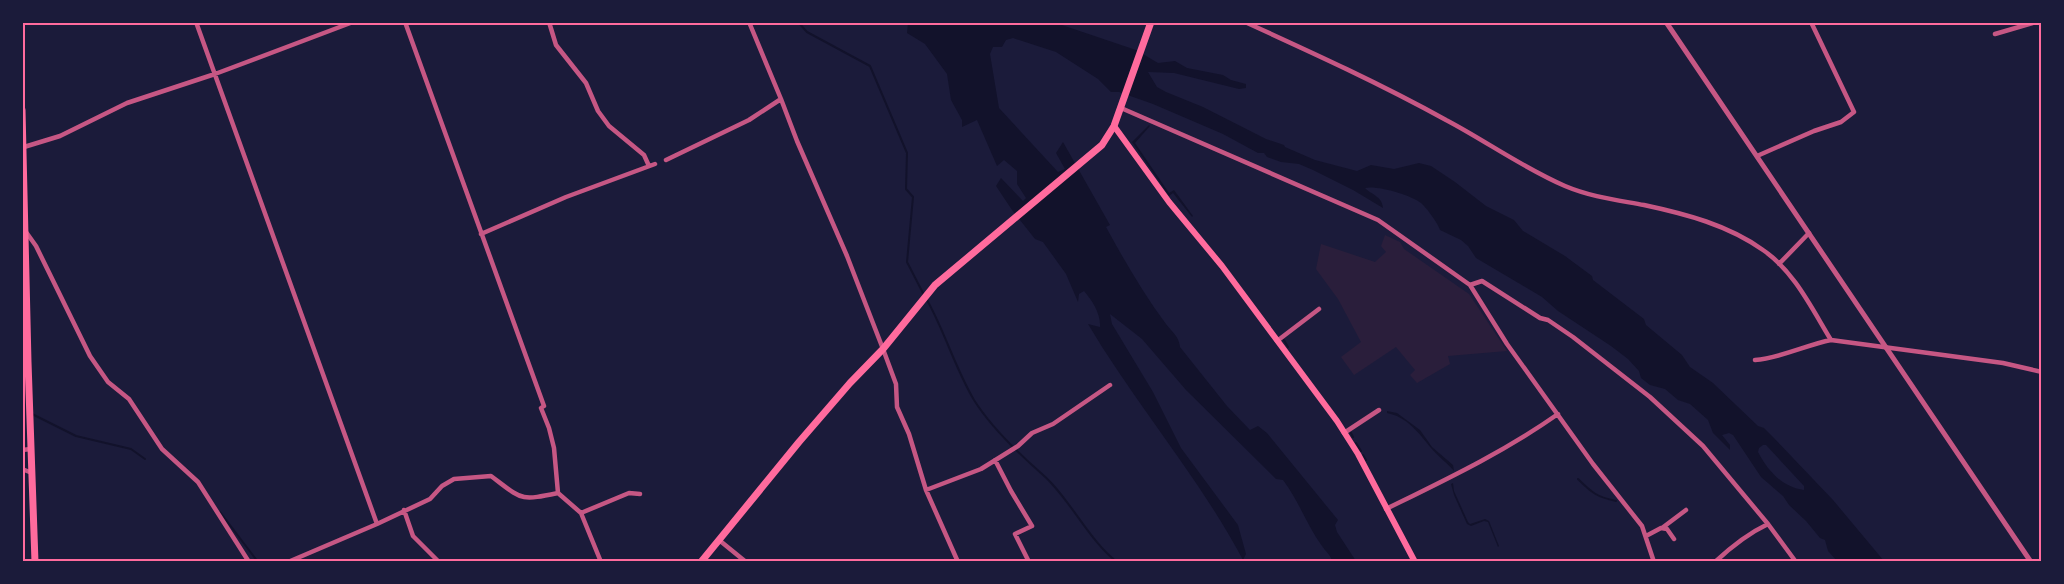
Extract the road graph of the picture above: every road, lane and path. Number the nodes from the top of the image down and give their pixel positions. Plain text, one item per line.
1 (196, 22) edge
2 (352, 22) edge
3 (405, 22) edge
4 (549, 22) edge
5 (749, 22) edge
6 (1151, 22) edge
7 (1245, 22) edge
8 (1666, 22) edge
9 (1811, 22) edge
10 (2034, 23) edge
11 (1995, 34) dead end
12 (215, 74) junction
13 (782, 99) junction
14 (1121, 105) junction
15 (22, 110) edge
16 (1114, 126) junction
17 (24, 147) edge
18 (1757, 156) junction
19 (666, 160) dead end
20 (25, 230) junction
21 (1809, 233) junction
22 (481, 234) junction
23 (1779, 264) junction
24 (1470, 285) junction
25 (1319, 309) dead end
26 (1831, 339) junction
27 (1277, 341) junction
28 (1887, 348) junction
29 (883, 349) junction
30 (1755, 360) dead end
31 (2042, 372) edge
32 (1110, 385) dead end
33 (1379, 411) dead end
34 (1558, 414) junction
35 (1344, 433) junction
36 (27, 450) edge
37 (995, 460) junction
38 (22, 469) edge
39 (32, 473) junction
40 (926, 490) junction
41 (558, 493) junction
42 (640, 494) dead end
43 (1386, 509) junction
44 (404, 510) junction
45 (1686, 510) dead end
46 (580, 513) junction
47 (377, 524) junction
48 (1768, 524) junction
49 (1661, 528) junction
50 (1646, 536) junction
51 (1674, 539) dead end
52 (719, 540) junction
53 (35, 561) edge
54 (249, 561) edge
55 (288, 561) edge
56 (439, 561) edge
57 (601, 561) edge
58 (701, 561) edge
59 (746, 561) edge
60 (958, 561) edge
61 (1029, 561) edge
62 (1415, 561) edge
63 (1654, 561) edge
64 (1715, 561) edge
65 (1796, 561) edge
66 (2031, 561) edge

1 - 12 street
2 - 12 street
3 - 22 street
4 - 22 street
5 - 13 street
6 - 14 main road
7 - 23 street
8 - 18 street
9 - 18 street
10 - 11 street
12 - 17 street
12 - 47 street
13 - 19 street
13 - 29 street
14 - 16 main road
14 - 24 street
15 - 17 main road
16 - 27 main road
16 - 29 main road
17 - 20 main road
18 - 21 street
20 - 36 main road
20 - 54 street
21 - 23 street
21 - 28 street
22 - 41 street
23 - 26 street
24 - 34 street
24 - 48 street
25 - 27 street
26 - 28 street
26 - 30 street
27 - 35 main road
28 - 31 street
28 - 66 street
29 - 40 street
29 - 52 main road
32 - 37 street
33 - 35 street
34 - 43 street
34 - 50 street
35 - 43 main road
36 - 39 main road
37 - 40 street
37 - 61 street
38 - 39 street
39 - 53 main road
40 - 60 street
41 - 44 street
41 - 46 street
42 - 46 street
43 - 62 main road
44 - 47 street
44 - 56 street
45 - 49 street
46 - 57 street
47 - 55 street
48 - 64 street
48 - 65 street
49 - 50 street
49 - 51 street
50 - 63 street
52 - 58 main road
52 - 59 street

